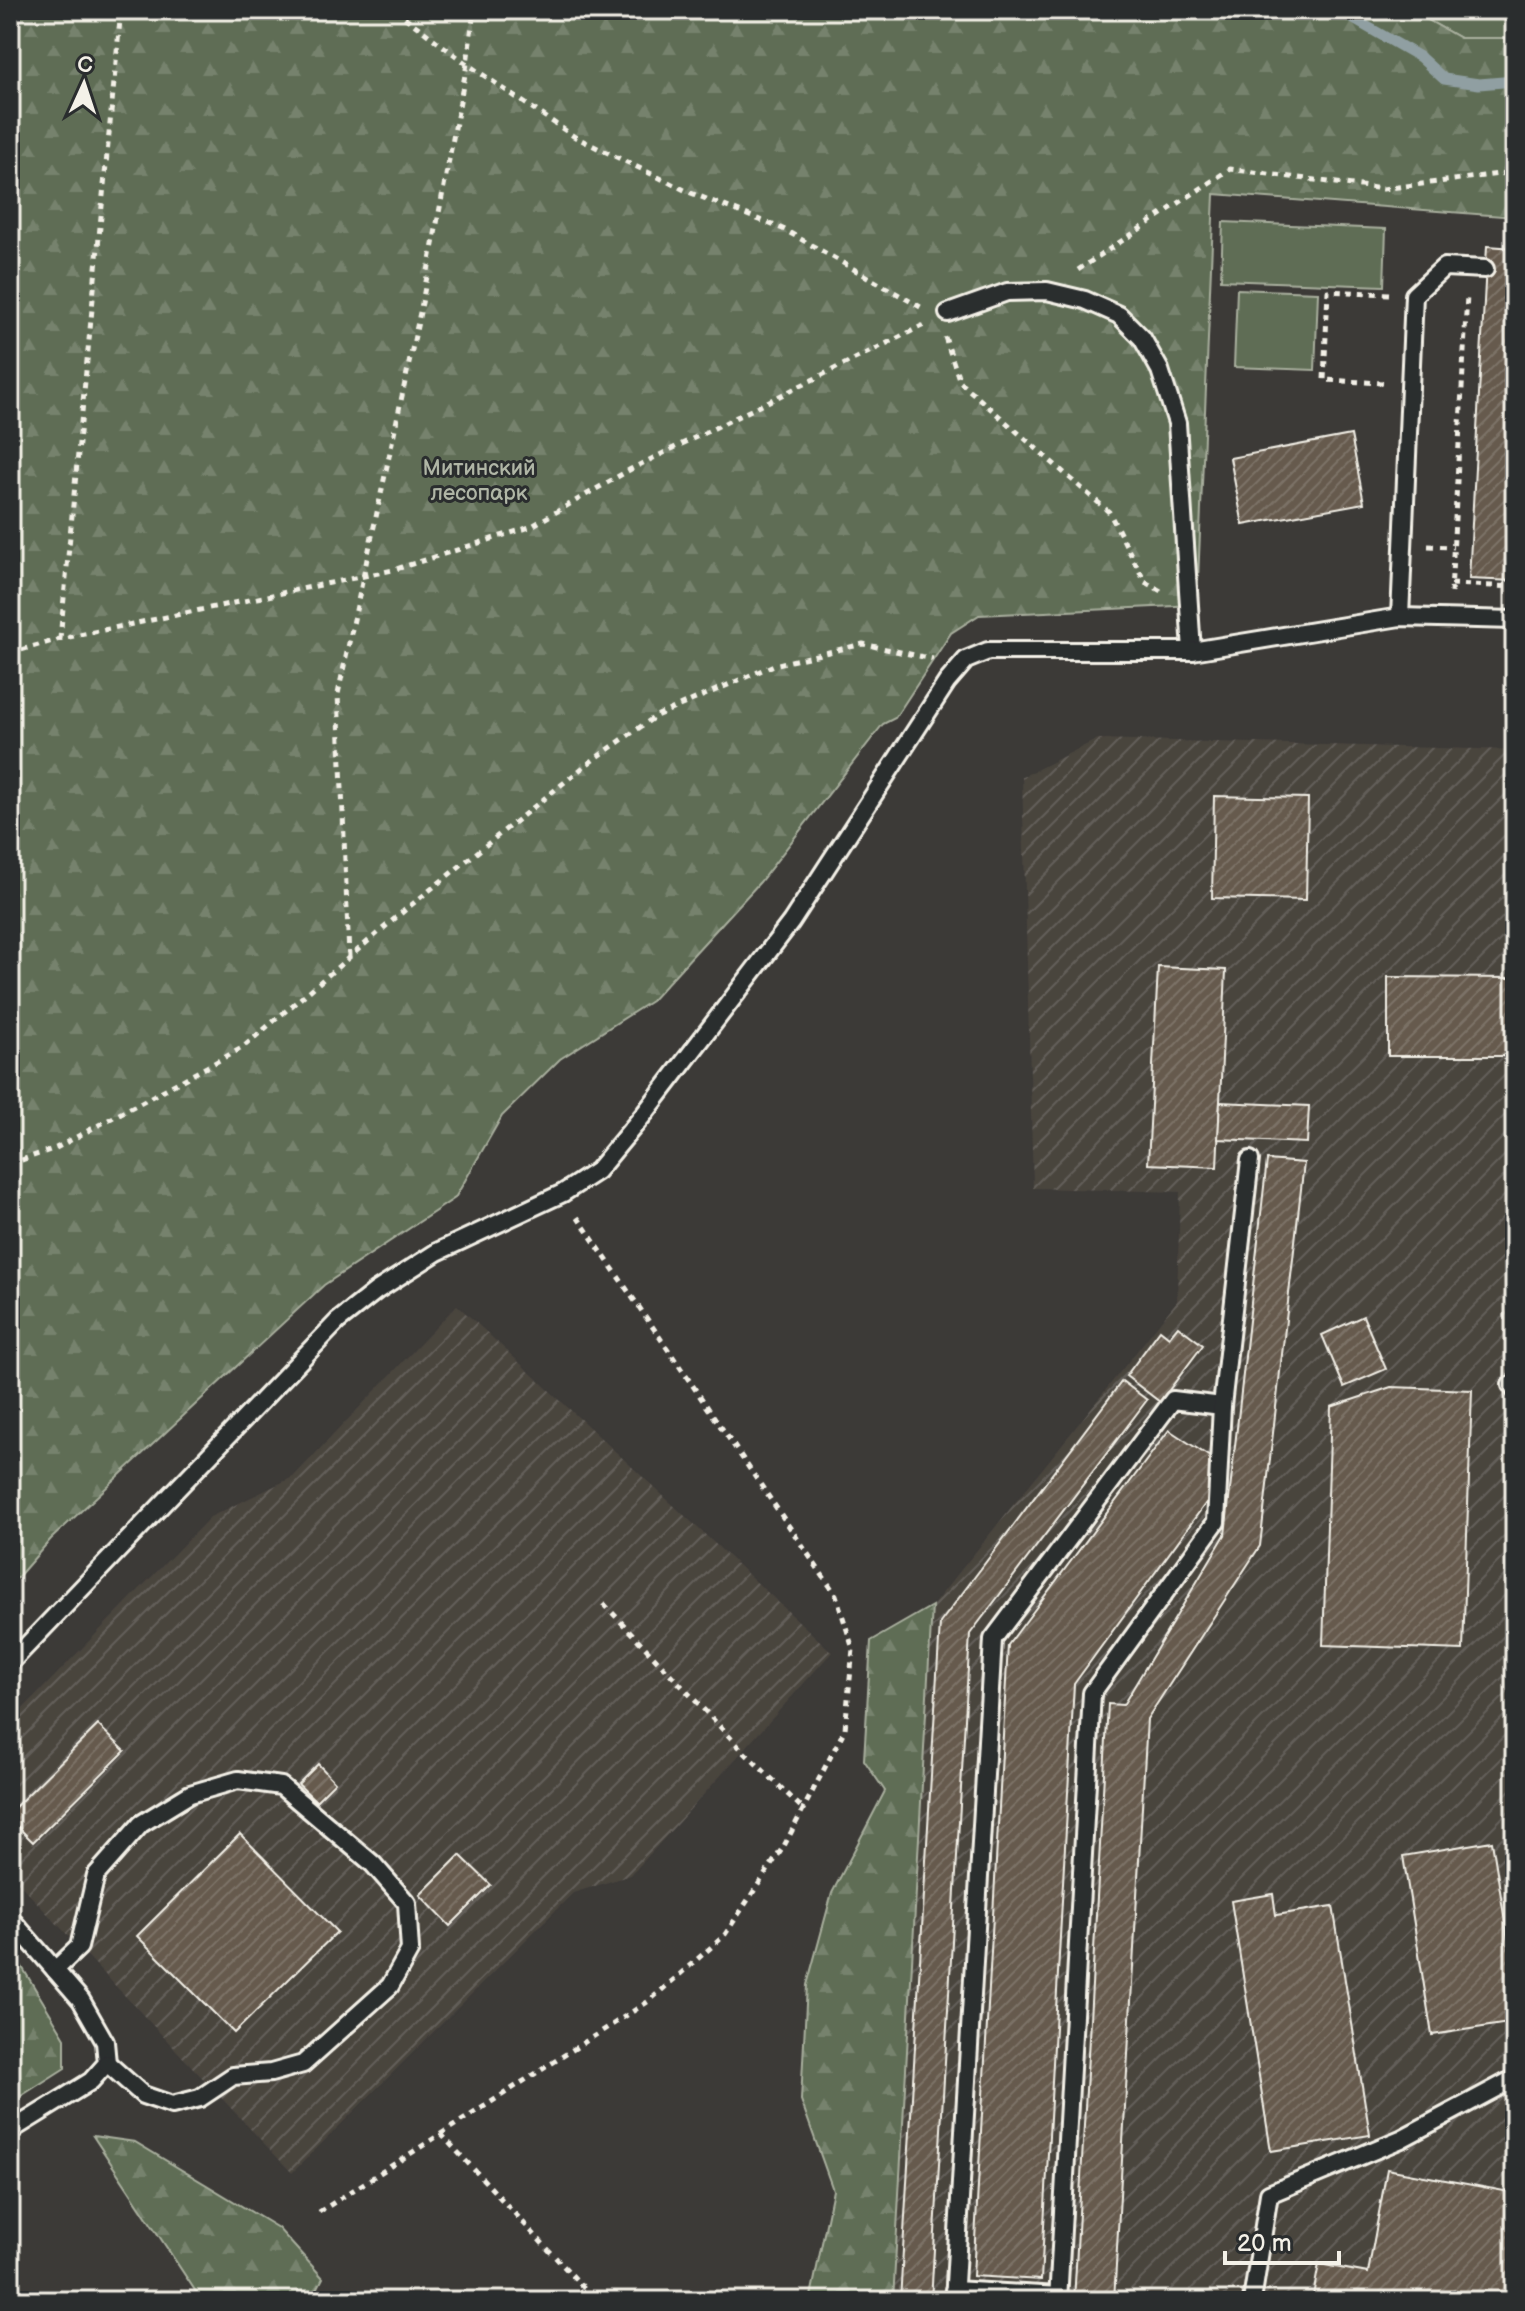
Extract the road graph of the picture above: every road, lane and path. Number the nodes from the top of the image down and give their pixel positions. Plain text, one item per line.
1 (121, 10) edge
2 (395, 10) edge
3 (474, 10) edge
4 (467, 64) junction
5 (1515, 172) edge
6 (1477, 268) joint
7 (1047, 291) junction
8 (1414, 295) junction
9 (943, 316) junction
10 (1410, 384) junction
11 (364, 576) junction
12 (1451, 584) junction
13 (1515, 587) edge
14 (1187, 604) junction
15 (1400, 617) junction
16 (1449, 618) junction
17 (1515, 620) edge
18 (60, 639) junction
19 (1192, 651) junction
20 (10, 653) edge
21 (960, 667) junction
22 (349, 958) junction
23 (1250, 1160) dead end
24 (10, 1164) edge
25 (563, 1193) junction
26 (1222, 1406) junction
27 (604, 1604) dead end
28 (10, 1663) edge
29 (803, 1809) junction
30 (10, 1918) edge
31 (55, 1970) junction
32 (107, 2063) junction
33 (1515, 2078) edge
34 (10, 2131) edge
35 (441, 2134) junction
36 (319, 2212) dead end
37 (954, 2295) edge
38 (1058, 2298) edge
39 (596, 2301) edge
40 (1252, 2301) edge

1 - 18 path
2 - 4 path
3 - 4 path
4 - 9 path
4 - 11 path
5 - 7 path
6 - 8 lane
6 - 12 path
7 - 9 lane
7 - 14 lane
8 - 10 lane
8 - 10 path
9 - 11 path
9 - 14 path
10 - 15 lane
11 - 18 path
11 - 22 path
12 - 13 path
12 - 16 path
14 - 19 lane
15 - 16 lane
15 - 19 lane
16 - 17 lane
18 - 20 path
19 - 21 lane
21 - 22 path
21 - 25 lane
22 - 24 path
23 - 26 lane
25 - 28 lane
25 - 29 path
26 - 37 lane
26 - 38 lane
27 - 29 path
29 - 35 path
30 - 31 lane
31 - 32 lane
31 - 32 lane
32 - 34 lane
33 - 40 lane
35 - 36 path
35 - 39 path
37 - 38 lane

